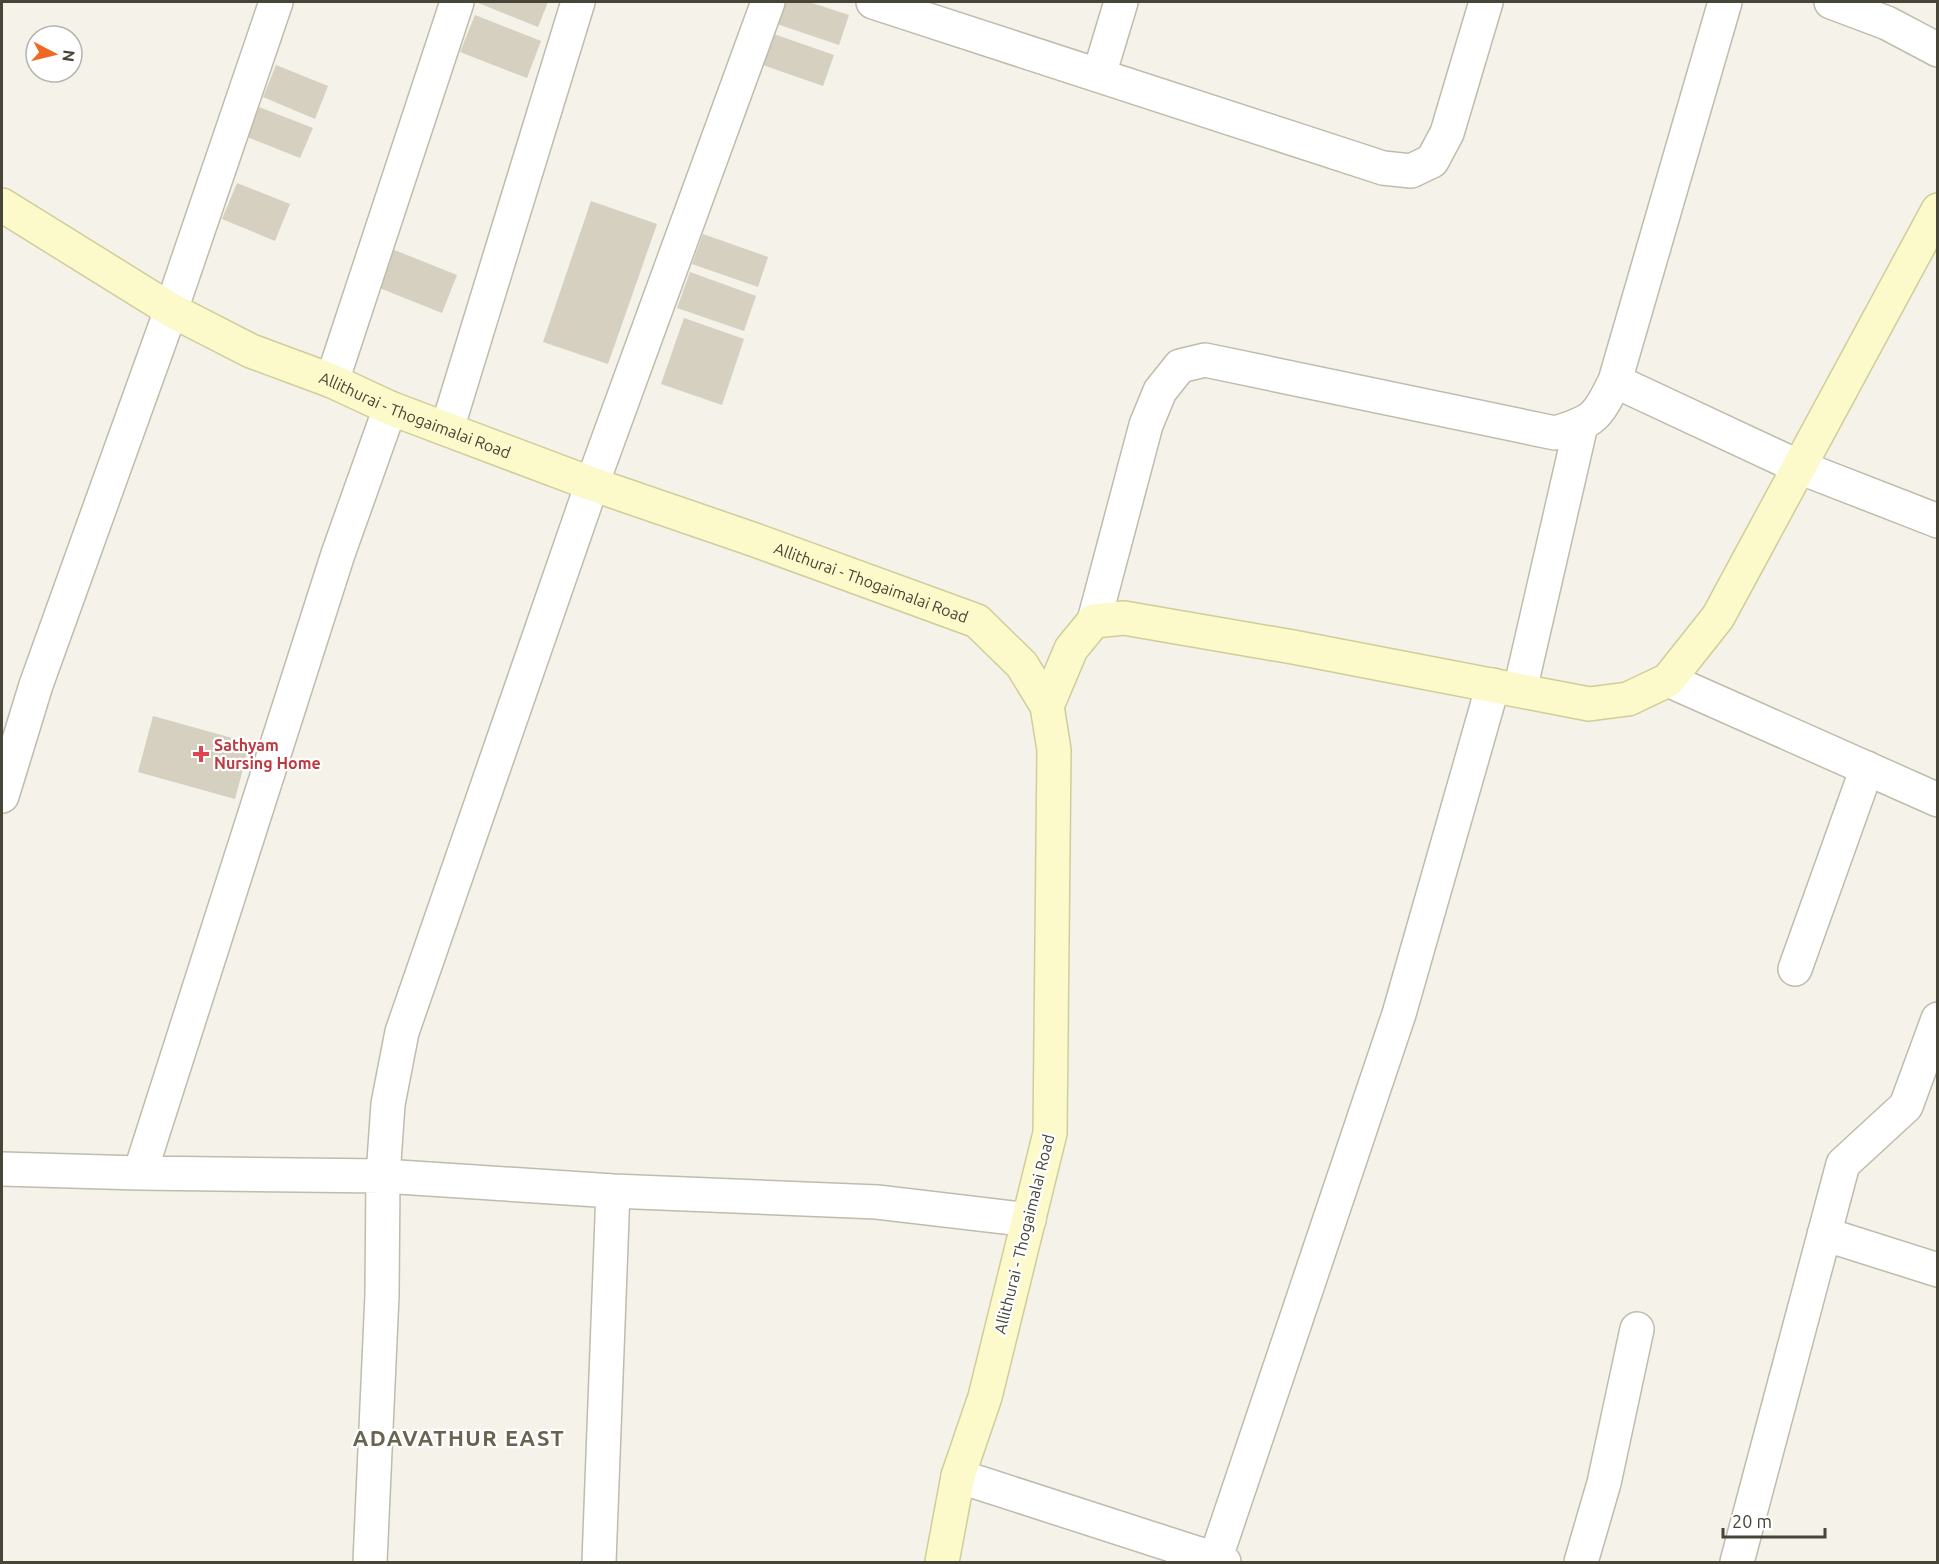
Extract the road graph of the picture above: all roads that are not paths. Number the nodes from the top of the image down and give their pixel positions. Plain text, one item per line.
1 (276, 2) edge
2 (457, 2) edge
3 (578, 2) edge
4 (768, 2) edge
5 (873, 2) edge
6 (1122, 2) edge
7 (1486, 2) edge
8 (1725, 2) edge
9 (1831, 2) edge
10 (1890, 12) edge
11 (951, 14) edge
12 (1938, 50) edge
13 (1099, 75) junction
14 (2, 205) edge
15 (1933, 230) edge
16 (171, 310) junction
17 (332, 381) junction
18 (1615, 381) junction
19 (390, 408) junction
20 (1581, 425) junction
21 (447, 429) junction
22 (1799, 467) junction
23 (592, 484) junction
24 (1938, 521) edge
25 (1094, 621) junction
26 (1668, 680) junction
27 (1507, 688) junction
28 (1047, 706) junction
29 (1867, 768) junction
30 (2, 796) edge
31 (1938, 800) edge
32 (1795, 969) dead end
33 (1938, 1018) edge
34 (2, 1169) edge
35 (140, 1173) junction
36 (383, 1176) junction
37 (613, 1191) junction
38 (1029, 1220) junction
39 (1824, 1234) junction
40 (1938, 1270) edge
41 (1637, 1329) dead end
42 (958, 1476) junction
43 (1220, 1561) edge
44 (370, 1563) edge
45 (599, 1563) edge
46 (942, 1563) edge
47 (1581, 1563) edge
48 (1737, 1563) edge

1 - 16 street
2 - 17 street
3 - 21 street
4 - 23 street
5 - 11 street
6 - 13 street
7 - 13 street
8 - 18 street
9 - 10 street
10 - 12 street
11 - 13 street
14 - 16 main road, Allithurai - Thogaimalai Road
15 - 22 main road
16 - 17 main road, Allithurai - Thogaimalai Road
16 - 30 street
17 - 19 main road, Allithurai - Thogaimalai Road
18 - 20 street
18 - 22 street
19 - 21 main road, Allithurai - Thogaimalai Road
19 - 35 street
20 - 25 street
20 - 27 street
21 - 23 main road, Allithurai - Thogaimalai Road
22 - 24 street
22 - 26 main road
23 - 28 main road, Allithurai - Thogaimalai Road
23 - 36 street
25 - 27 main road
25 - 28 main road
26 - 27 main road
26 - 29 street
27 - 43 street
28 - 38 main road, Allithurai - Thogaimalai Road
29 - 31 street
29 - 32 street
33 - 39 street
34 - 35 street
35 - 36 street
36 - 37 street
36 - 44 street
37 - 38 street
37 - 45 street
38 - 42 main road, Allithurai - Thogaimalai Road
39 - 40 street
39 - 48 street
41 - 47 street
42 - 43 street
42 - 46 main road, Allithurai - Thogaimalai Road

